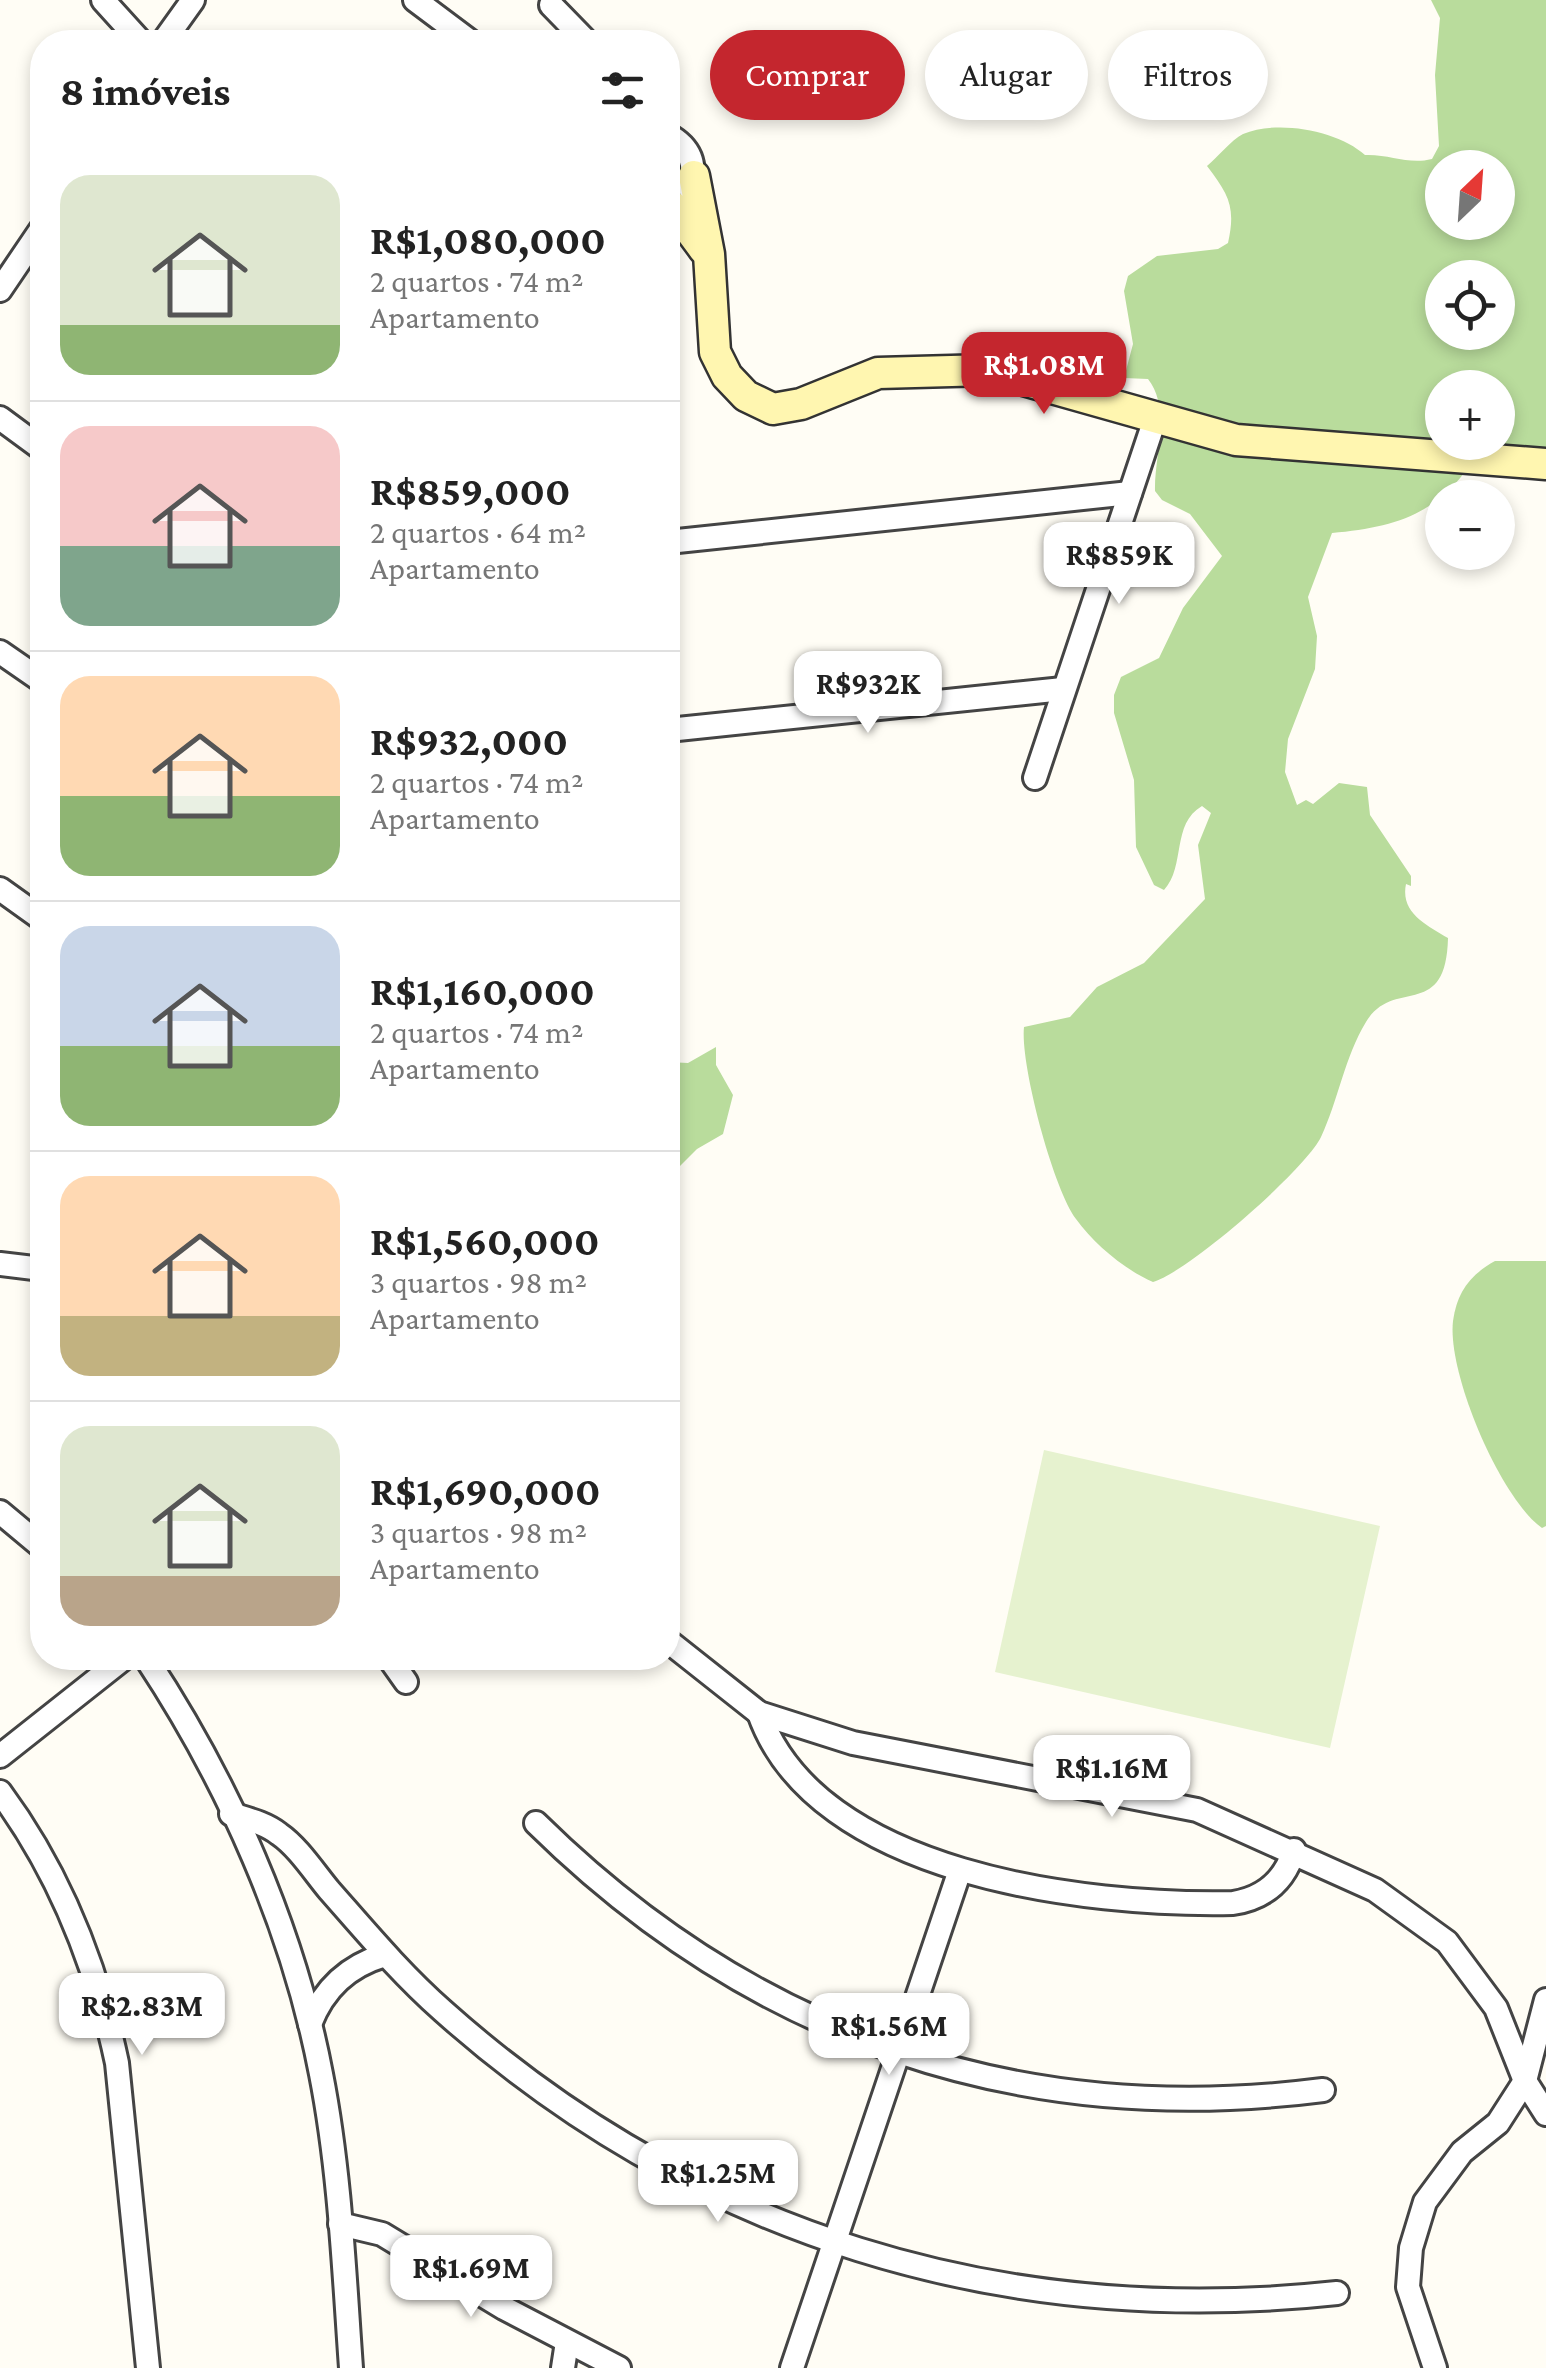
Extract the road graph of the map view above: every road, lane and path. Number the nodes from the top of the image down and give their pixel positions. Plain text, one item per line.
1 (103, 0) edge
2 (193, 0) edge
3 (415, 0) edge
4 (551, 2) edge
5 (130, 30) edge
6 (172, 30) edge
7 (455, 30) edge
8 (563, 30) edge
9 (576, 30) edge
10 (680, 145) edge
11 (694, 176) junction
12 (680, 202) edge
13 (680, 220) edge
14 (30, 246) edge
15 (709, 254) junction
16 (0, 290) edge
17 (0, 418) edge
18 (1155, 419) junction
19 (30, 439) edge
20 (1546, 464) edge
21 (1130, 494) junction
22 (680, 541) edge
23 (0, 652) edge
24 (30, 673) edge
25 (1063, 689) junction
26 (680, 729) edge
27 (1035, 778) dead end
28 (0, 889) edge
29 (30, 910) edge
30 (0, 1264) edge
31 (30, 1268) edge
32 (0, 1512) edge
33 (30, 1537) edge
34 (680, 1651) edge
35 (109, 1670) edge
36 (154, 1670) edge
37 (398, 1670) edge
38 (406, 1682) dead end
39 (759, 1714) junction
40 (0, 1756) edge
41 (0, 1792) edge
42 (230, 1814) junction
43 (536, 1823) dead end
44 (1294, 1850) junction
45 (960, 1870) junction
46 (385, 1955) junction
47 (1546, 2000) edge
48 (310, 2024) junction
49 (898, 2053) junction
50 (1536, 2084) edge
51 (1323, 2090) dead end
52 (1546, 2114) edge
53 (340, 2224) junction
54 (834, 2243) junction
55 (1337, 2293) dead end
56 (567, 2342) junction
57 (148, 2368) edge
58 (351, 2368) edge
59 (563, 2368) edge
60 (619, 2368) edge
61 (792, 2368) edge
62 (1435, 2368) edge

1 - 5 street
2 - 6 street
3 - 7 street
4 - 8 street
4 - 9 street
10 - 11 street
11 - 12 street
11 - 15 street
13 - 15 street
14 - 16 street
15 - 18 street
17 - 19 street
18 - 20 street
18 - 21 street
21 - 22 street
21 - 25 street
23 - 24 street
25 - 26 street
25 - 27 street
28 - 29 street
30 - 31 street
32 - 33 street
34 - 39 street
35 - 40 street
36 - 42 street
37 - 38 street
39 - 44 street
39 - 45 street
41 - 57 street
42 - 46 street
42 - 48 street
43 - 49 street
44 - 45 street
44 - 50 street
45 - 49 street
46 - 48 street
46 - 54 street
47 - 50 street
48 - 53 street
49 - 51 street
49 - 54 street
50 - 52 street
50 - 62 street
53 - 56 street
53 - 58 street
54 - 55 street
54 - 61 street
56 - 59 street
56 - 60 street

